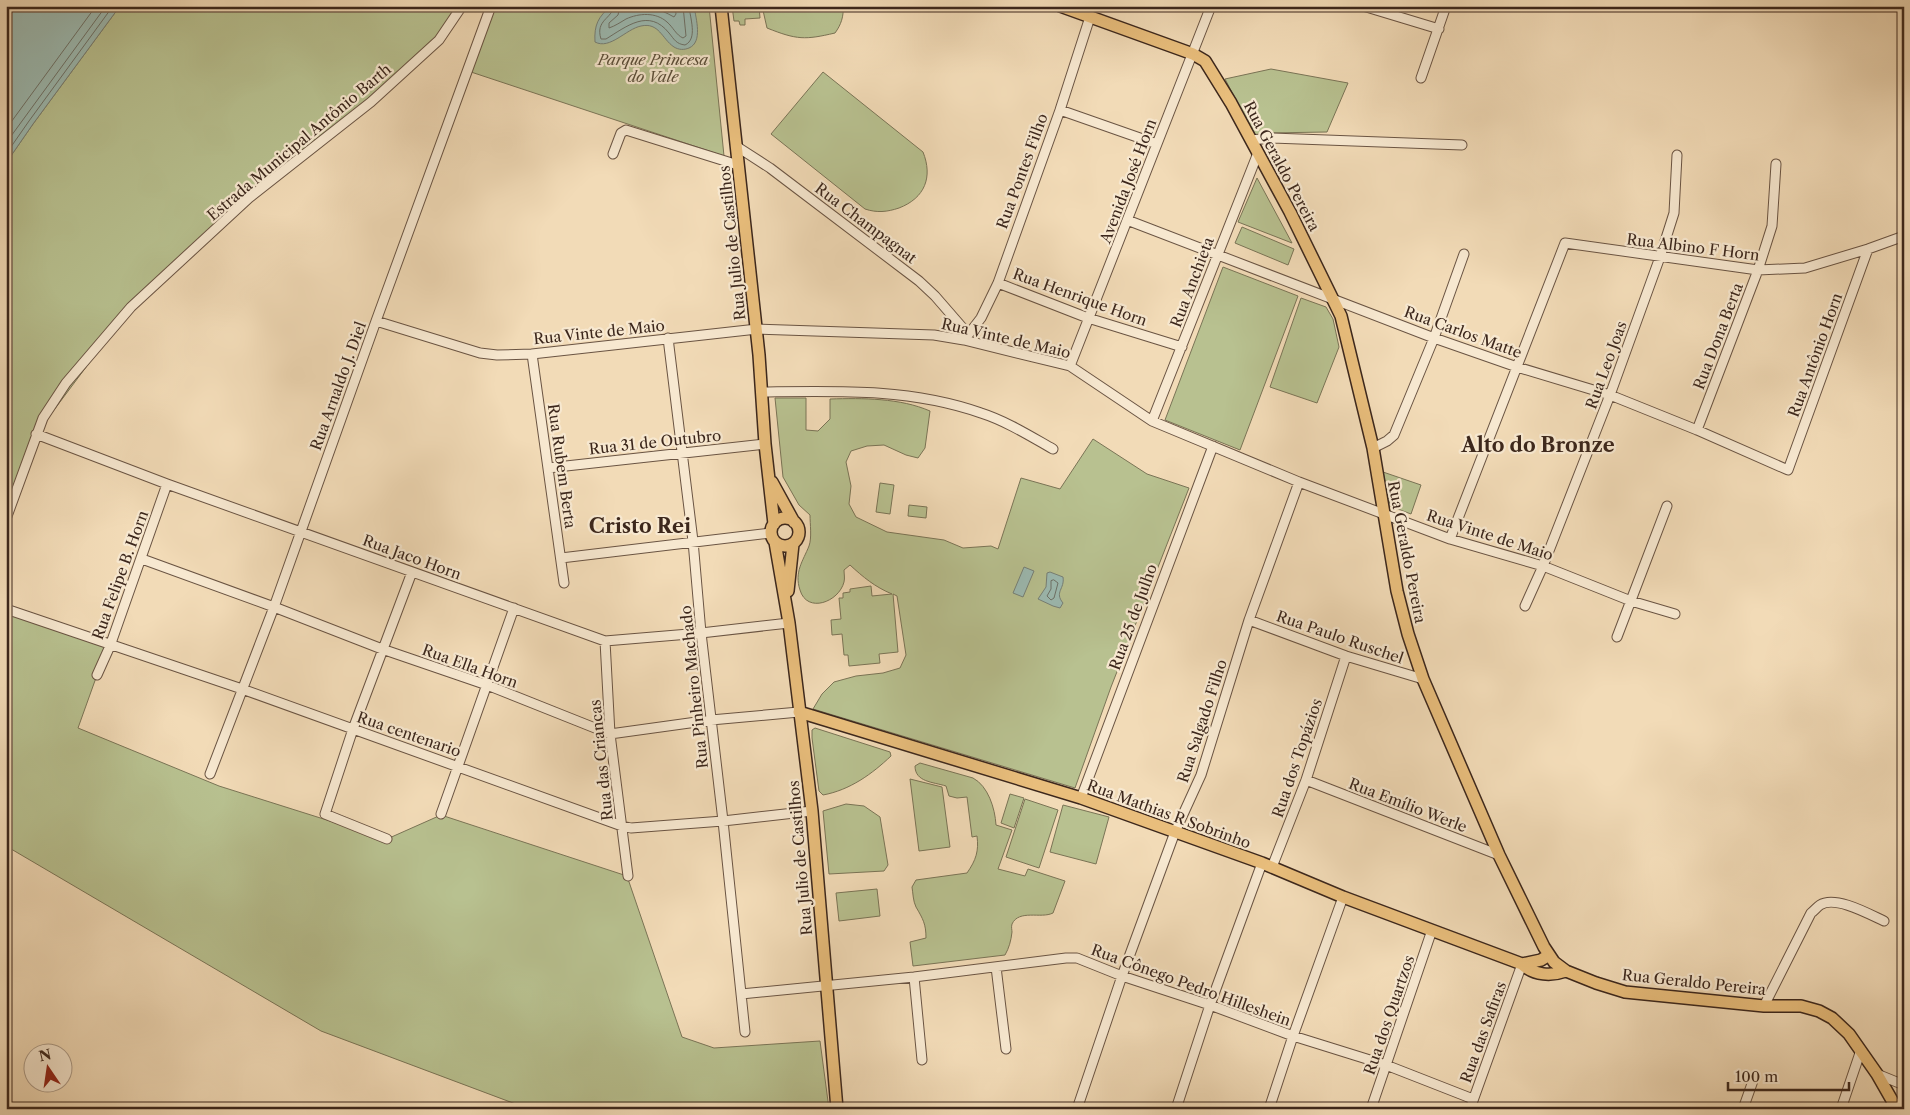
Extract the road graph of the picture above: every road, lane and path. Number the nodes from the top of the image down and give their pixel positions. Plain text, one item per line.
1 (462, 6) edge
2 (491, 6) edge
3 (720, 6) edge
4 (1060, 6) edge
5 (1211, 6) edge
6 (1363, 6) edge
7 (1446, 6) edge
8 (1092, 12) edge
9 (1438, 29) junction
10 (1194, 54) junction
11 (1421, 78) dead end
12 (1060, 110) junction
13 (1251, 140) junction
14 (1157, 144) junction
15 (1462, 145) dead end
16 (736, 146) junction
17 (1258, 153) junction
18 (613, 154) dead end
19 (1677, 155) dead end
20 (1776, 164) dead end
21 (738, 165) junction
22 (1127, 220) junction
23 (1904, 236) edge
24 (1868, 249) junction
25 (1218, 254) junction
26 (1464, 254) dead end
27 (1660, 258) junction
28 (1758, 270) junction
29 (998, 283) junction
30 (1334, 300) junction
31 (1088, 318) junction
32 (376, 321) junction
33 (757, 330) junction
34 (966, 337) junction
35 (668, 338) junction
36 (1434, 338) junction
37 (1182, 347) junction
38 (532, 354) junction
39 (1070, 366) junction
40 (1517, 367) junction
41 (762, 392) junction
42 (1610, 395) junction
43 (1152, 421) junction
44 (1697, 430) junction
45 (36, 434) junction
46 (765, 444) junction
47 (1213, 446) junction
48 (1373, 448) junction
49 (1053, 449) dead end
50 (682, 454) junction
51 (548, 468) junction
52 (1788, 470) joint
53 (769, 476) junction
54 (1299, 482) junction
55 (167, 484) junction
56 (1668, 506) dead end
57 (1384, 514) junction
58 (6, 519) edge
59 (794, 522) junction
60 (300, 531) junction
61 (773, 533) junction
62 (1450, 539) junction
63 (693, 541) junction
64 (793, 544) junction
65 (561, 558) junction
66 (142, 559) junction
67 (1543, 566) junction
68 (412, 572) junction
69 (564, 583) dead end
70 (1631, 601) junction
71 (786, 605) junction
72 (1525, 606) dead end
73 (274, 607) junction
74 (514, 608) junction
75 (6, 609) edge
76 (1674, 614) dead end
77 (1249, 620) junction
78 (789, 623) junction
79 (701, 633) junction
80 (1617, 637) dead end
81 (604, 641) junction
82 (110, 646) junction
83 (382, 649) junction
84 (1346, 656) junction
85 (97, 675) dead end
86 (1423, 679) junction
87 (487, 686) junction
88 (242, 689) junction
89 (799, 712) junction
90 (711, 720) junction
91 (353, 729) junction
92 (610, 734) junction
93 (457, 766) junction
94 (210, 774) dead end
95 (1306, 780) junction
96 (1081, 798) junction
97 (812, 811) junction
98 (441, 814) dead end
99 (723, 821) junction
100 (622, 826) junction
101 (1175, 832) junction
102 (387, 839) dead end
103 (1499, 856) junction
104 (1267, 865) junction
105 (628, 876) dead end
106 (1343, 896) junction
107 (1884, 921) dead end
108 (1432, 930) junction
109 (1549, 955) junction
110 (1522, 964) junction
111 (996, 967) junction
112 (1566, 971) junction
113 (1122, 976) junction
114 (914, 977) junction
115 (826, 986) junction
116 (741, 994) junction
117 (1210, 1004) junction
118 (1764, 1006) junction
119 (744, 1032) dead end
120 (1293, 1036) junction
121 (1006, 1049) dead end
122 (1861, 1050) junction
123 (922, 1060) dead end
124 (1386, 1065) junction
125 (1877, 1074) junction
126 (1754, 1078) dead end
127 (1904, 1085) edge
128 (1473, 1099) junction
129 (837, 1109) edge
130 (1077, 1109) edge
131 (1176, 1109) edge
132 (1269, 1109) edge
133 (1372, 1109) edge
134 (1470, 1109) edge
135 (1743, 1109) edge
136 (1841, 1109) edge
137 (1897, 1109) edge

1 - 45 street, Estrada Municipal Antônio Barth
2 - 32 street, Rua Arnaldo J. Diel
3 - 16 main road, Rua Julio de Castilhos
4 - 8 main road, Rua Geraldo Pereira
5 - 10 street, Avenida José Horn
6 - 9 street
7 - 9 street
8 - 10 main road, Rua Geraldo Pereira
8 - 12 street, Rua Pontes Filho
9 - 11 street
10 - 13 main road, Rua Geraldo Pereira
10 - 14 street, Avenida José Horn
12 - 14 street
12 - 29 street, Rua Pontes Filho
13 - 15 street
13 - 17 main road, Rua Geraldo Pereira
14 - 22 street, Avenida José Horn
16 - 21 main road, Rua Julio de Castilhos
16 - 34 street, Rua Champagnat
17 - 25 street, Rua Anchieta
17 - 30 main road, Rua Geraldo Pereira
18 - 21 street
19 - 27 street, Rua Leo Joas
20 - 28 street, Rua Dona Berta
21 - 33 main road, Rua Julio de Castilhos
22 - 25 street, Rua Carlos Matte
22 - 31 street, Avenida José Horn
23 - 24 street, Rua Albino F Horn
24 - 28 street, Rua Albino F Horn
24 - 52 street, Rua Antônio Horn
25 - 30 street, Rua Carlos Matte
25 - 37 street, Rua Anchieta
26 - 36 street
27 - 28 street, Rua Albino F Horn
27 - 40 street, Rua Albino F Horn
27 - 42 street, Rua Leo Joas
28 - 44 street, Rua Dona Berta
29 - 31 street, Rua Henrique Horn
29 - 34 street, Rua Pontes Filho
30 - 36 street, Rua Carlos Matte
30 - 48 main road, Rua Geraldo Pereira
31 - 37 street, Rua Henrique Horn
31 - 39 street, Avenida José Horn
32 - 38 street, Rua Vinte de Maio
32 - 60 street, Rua Arnaldo J. Diel
33 - 34 street, Rua Vinte de Maio
33 - 35 street, Rua Vinte de Maio
33 - 41 main road, Rua Julio de Castilhos
34 - 39 street, Rua Vinte de Maio
35 - 38 street, Rua Vinte de Maio
35 - 50 street, Rua Pinheiro Machado
36 - 40 street, Rua Carlos Matte
36 - 48 street
37 - 43 street, Rua Anchieta
38 - 51 street, Rua Rubem Berta
39 - 43 street, Rua Vinte de Maio
40 - 42 street, Rua Carlos Matte
40 - 62 street
41 - 46 main road, Rua Julio de Castilhos
41 - 49 street
42 - 44 street, Rua Carlos Matte
42 - 67 street, Rua Leo Joas
43 - 47 street, Rua Vinte de Maio
44 - 52 street, Rua Carlos Matte
45 - 55 street, Rua Jaco Horn
45 - 58 street, Estrada Municipal Antônio Barth
46 - 50 street, Rua 31 de Outubro
46 - 53 main road, Rua Julio de Castilhos
47 - 54 street, Rua Vinte de Maio
47 - 96 street, Rua 25 de Julho
48 - 57 main road, Rua Geraldo Pereira
50 - 51 street, Rua 31 de Outubro
50 - 63 street, Rua Pinheiro Machado
51 - 65 street, Rua Rubem Berta
53 - 59 main road, Rua Julio de Castilhos
53 - 61 main road, Rua Julio de Castilhos
54 - 57 street, Rua Vinte de Maio
54 - 77 street, Rua Salgado Filho
55 - 60 street, Rua Jaco Horn
55 - 66 street, Rua Felipe B. Horn
56 - 70 street
57 - 62 street, Rua Vinte de Maio
57 - 86 main road, Rua Geraldo Pereira
59 - 61 main road
59 - 64 main road
60 - 68 street, Rua Jaco Horn
60 - 73 street, Rua Arnaldo J. Diel
61 - 63 street
61 - 64 main road
61 - 71 main road, Rua Julio de Castilhos
62 - 67 street, Rua Vinte de Maio
63 - 65 street
63 - 79 street, Rua Pinheiro Machado
64 - 71 main road, Rua Julio de Castilhos
65 - 69 street, Rua Rubem Berta
66 - 73 street, Rua Ella Horn
66 - 82 street, Rua Felipe B. Horn
67 - 70 street, Rua Vinte de Maio
67 - 72 street, Rua Leo Joas
68 - 74 street, Rua Jaco Horn
68 - 83 street
70 - 76 street, Rua Vinte de Maio
70 - 80 street
71 - 78 main road, Rua Julio de Castilhos
73 - 83 street, Rua Ella Horn
73 - 88 street, Rua Arnaldo J. Diel
74 - 81 street, Rua Jaco Horn
74 - 87 street
75 - 82 street, Rua centenario
77 - 84 street, Rua Paulo Ruschel
77 - 101 street, Rua Salgado Filho
78 - 79 street, Rua Jaco Horn
78 - 89 main road, Rua Julio de Castilhos
79 - 81 street, Rua Jaco Horn
79 - 90 street, Rua Pinheiro Machado
81 - 92 street, Rua das Criancas
82 - 85 street, Rua Felipe B. Horn
82 - 88 street, Rua centenario
83 - 87 street, Rua Ella Horn
83 - 91 street
84 - 86 street, Rua Paulo Ruschel
84 - 95 street, Rua dos Topázios
86 - 103 main road, Rua Geraldo Pereira
87 - 92 street, Rua Ella Horn
87 - 93 street
88 - 91 street, Rua centenario
88 - 94 street, Rua Arnaldo J. Diel
89 - 90 street, Rua Ella Horn
89 - 96 main road, Rua Mathias R Sobrinho
89 - 97 main road, Rua Julio de Castilhos
90 - 92 street, Rua Ella Horn
90 - 99 street, Rua Pinheiro Machado
91 - 93 street, Rua centenario
91 - 102 street
92 - 100 street, Rua das Criancas
93 - 98 street
93 - 100 street, Rua centenario
95 - 103 street, Rua Emílio Werle
95 - 104 street, Rua dos Topázios
96 - 101 main road, Rua Mathias R Sobrinho
97 - 99 street, Rua centenario
97 - 115 main road, Rua Julio de Castilhos
99 - 100 street, Rua centenario
99 - 116 street, Rua Pinheiro Machado
100 - 105 street, Rua das Criancas
101 - 104 main road, Rua Mathias R Sobrinho
101 - 113 street, Rua Salgado Filho
103 - 109 main road, Rua Geraldo Pereira
104 - 106 main road, Rua Mathias R Sobrinho
104 - 117 street, Rua dos Topázios
106 - 108 main road, Rua Mathias R Sobrinho
106 - 120 street
107 - 118 street
108 - 110 main road, Rua Mathias R Sobrinho
108 - 124 street, Rua dos Quartzos
109 - 110 main road
109 - 112 main road, Rua Geraldo Pereira
110 - 112 main road, Rua Mathias R Sobrinho
110 - 128 street, Rua das Safiras
111 - 113 street, Rua Cônego Pedro Hilleshein
111 - 114 street, Rua Cônego Pedro Hilleshein
111 - 121 street
112 - 118 main road, Rua Geraldo Pereira
113 - 117 street, Rua Cônego Pedro Hilleshein
113 - 130 street, Rua Salgado Filho
114 - 115 street, Rua Cônego Pedro Hilleshein
114 - 123 street
115 - 116 street, Rua Cônego Pedro Hilleshein
115 - 129 main road, Rua Julio de Castilhos
116 - 119 street, Rua Pinheiro Machado
117 - 120 street, Rua Cônego Pedro Hilleshein
117 - 131 street, Rua dos Topázios
118 - 122 main road, Rua Geraldo Pereira
120 - 124 street, Rua Cônego Pedro Hilleshein
120 - 132 street
122 - 125 main road, Rua Geraldo Pereira
122 - 136 street
124 - 128 street, Rua Cônego Pedro Hilleshein
124 - 133 street, Rua dos Quartzos
125 - 127 street
125 - 137 main road, Rua Geraldo Pereira
126 - 135 street
128 - 134 street, Rua das Safiras

